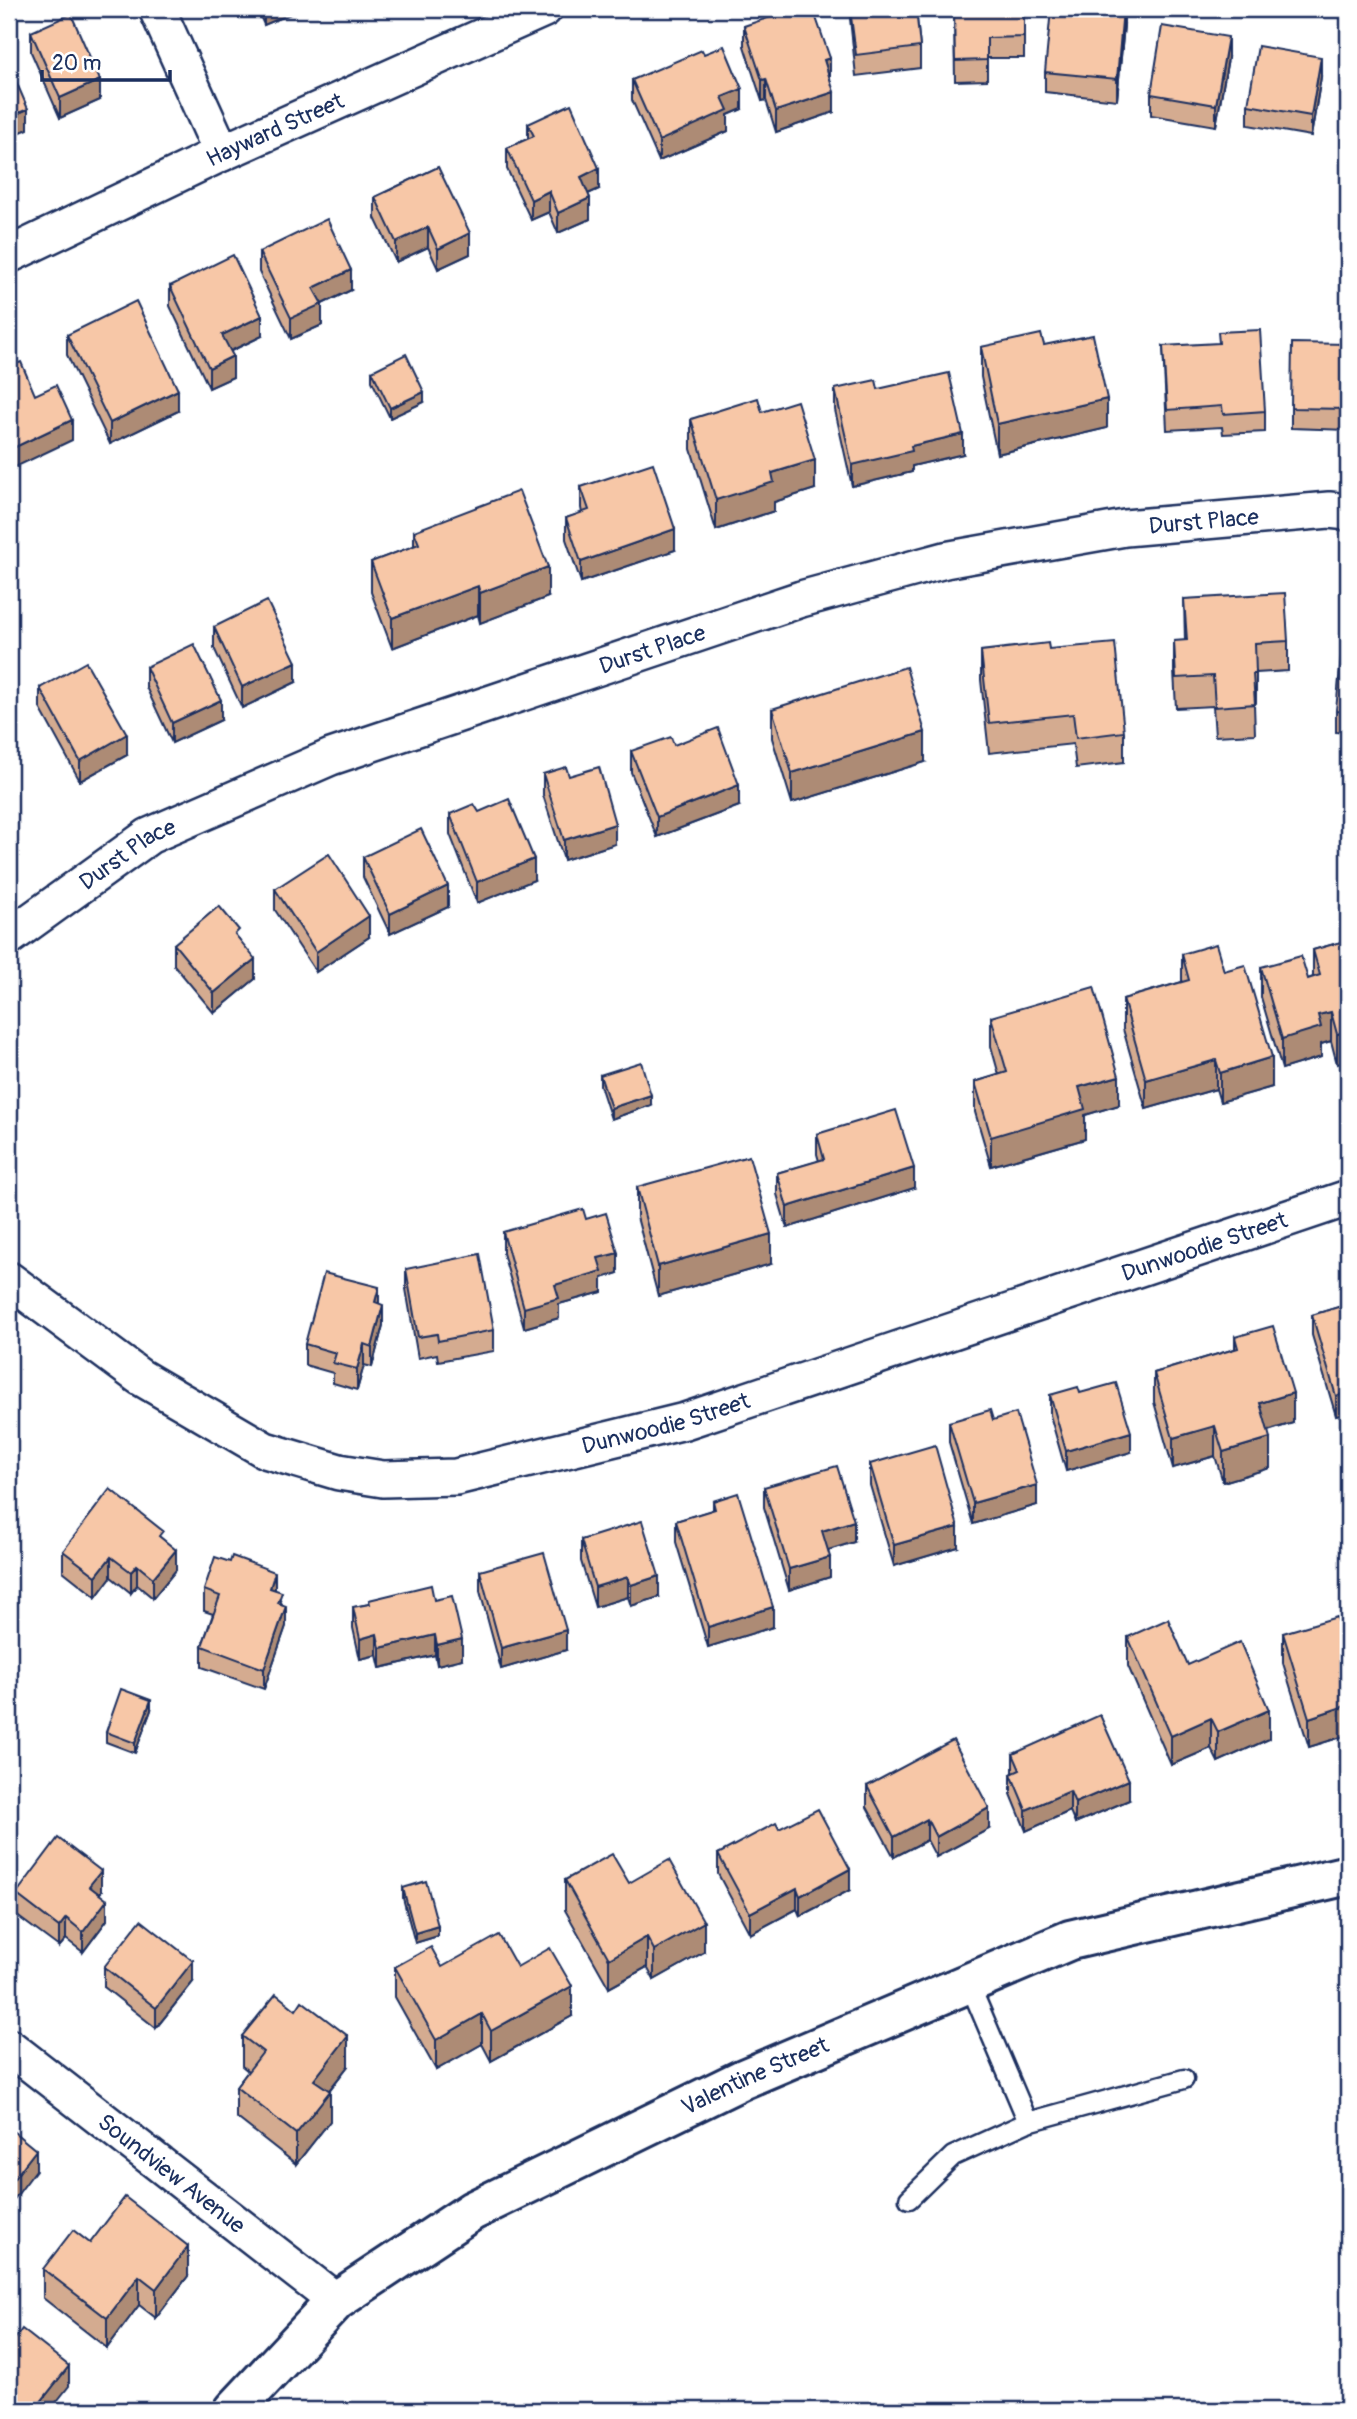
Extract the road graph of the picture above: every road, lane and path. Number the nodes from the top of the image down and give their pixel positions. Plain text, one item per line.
1 (157, 9) edge
2 (544, 9) edge
3 (222, 153) junction
4 (9, 255) edge
5 (1348, 512) edge
6 (9, 937) edge
7 (1348, 1198) edge
8 (9, 1280) edge
9 (1348, 1875) edge
10 (969, 1983) junction
11 (9, 2047) edge
12 (1184, 2080) dead end
13 (1028, 2122) junction
14 (909, 2199) dead end
15 (336, 2301) junction
16 (234, 2410) edge

1 - 3 street
2 - 3 street, Hayward Street
3 - 4 street, Hayward Street
5 - 6 street, Durst Place
7 - 8 street, Dunwoodie Street
9 - 10 street, Valentine Street
10 - 13 lane
10 - 15 street, Valentine Street
11 - 15 street, Soundview Avenue
12 - 13 lane
13 - 14 lane
15 - 16 street, Valentine Street

